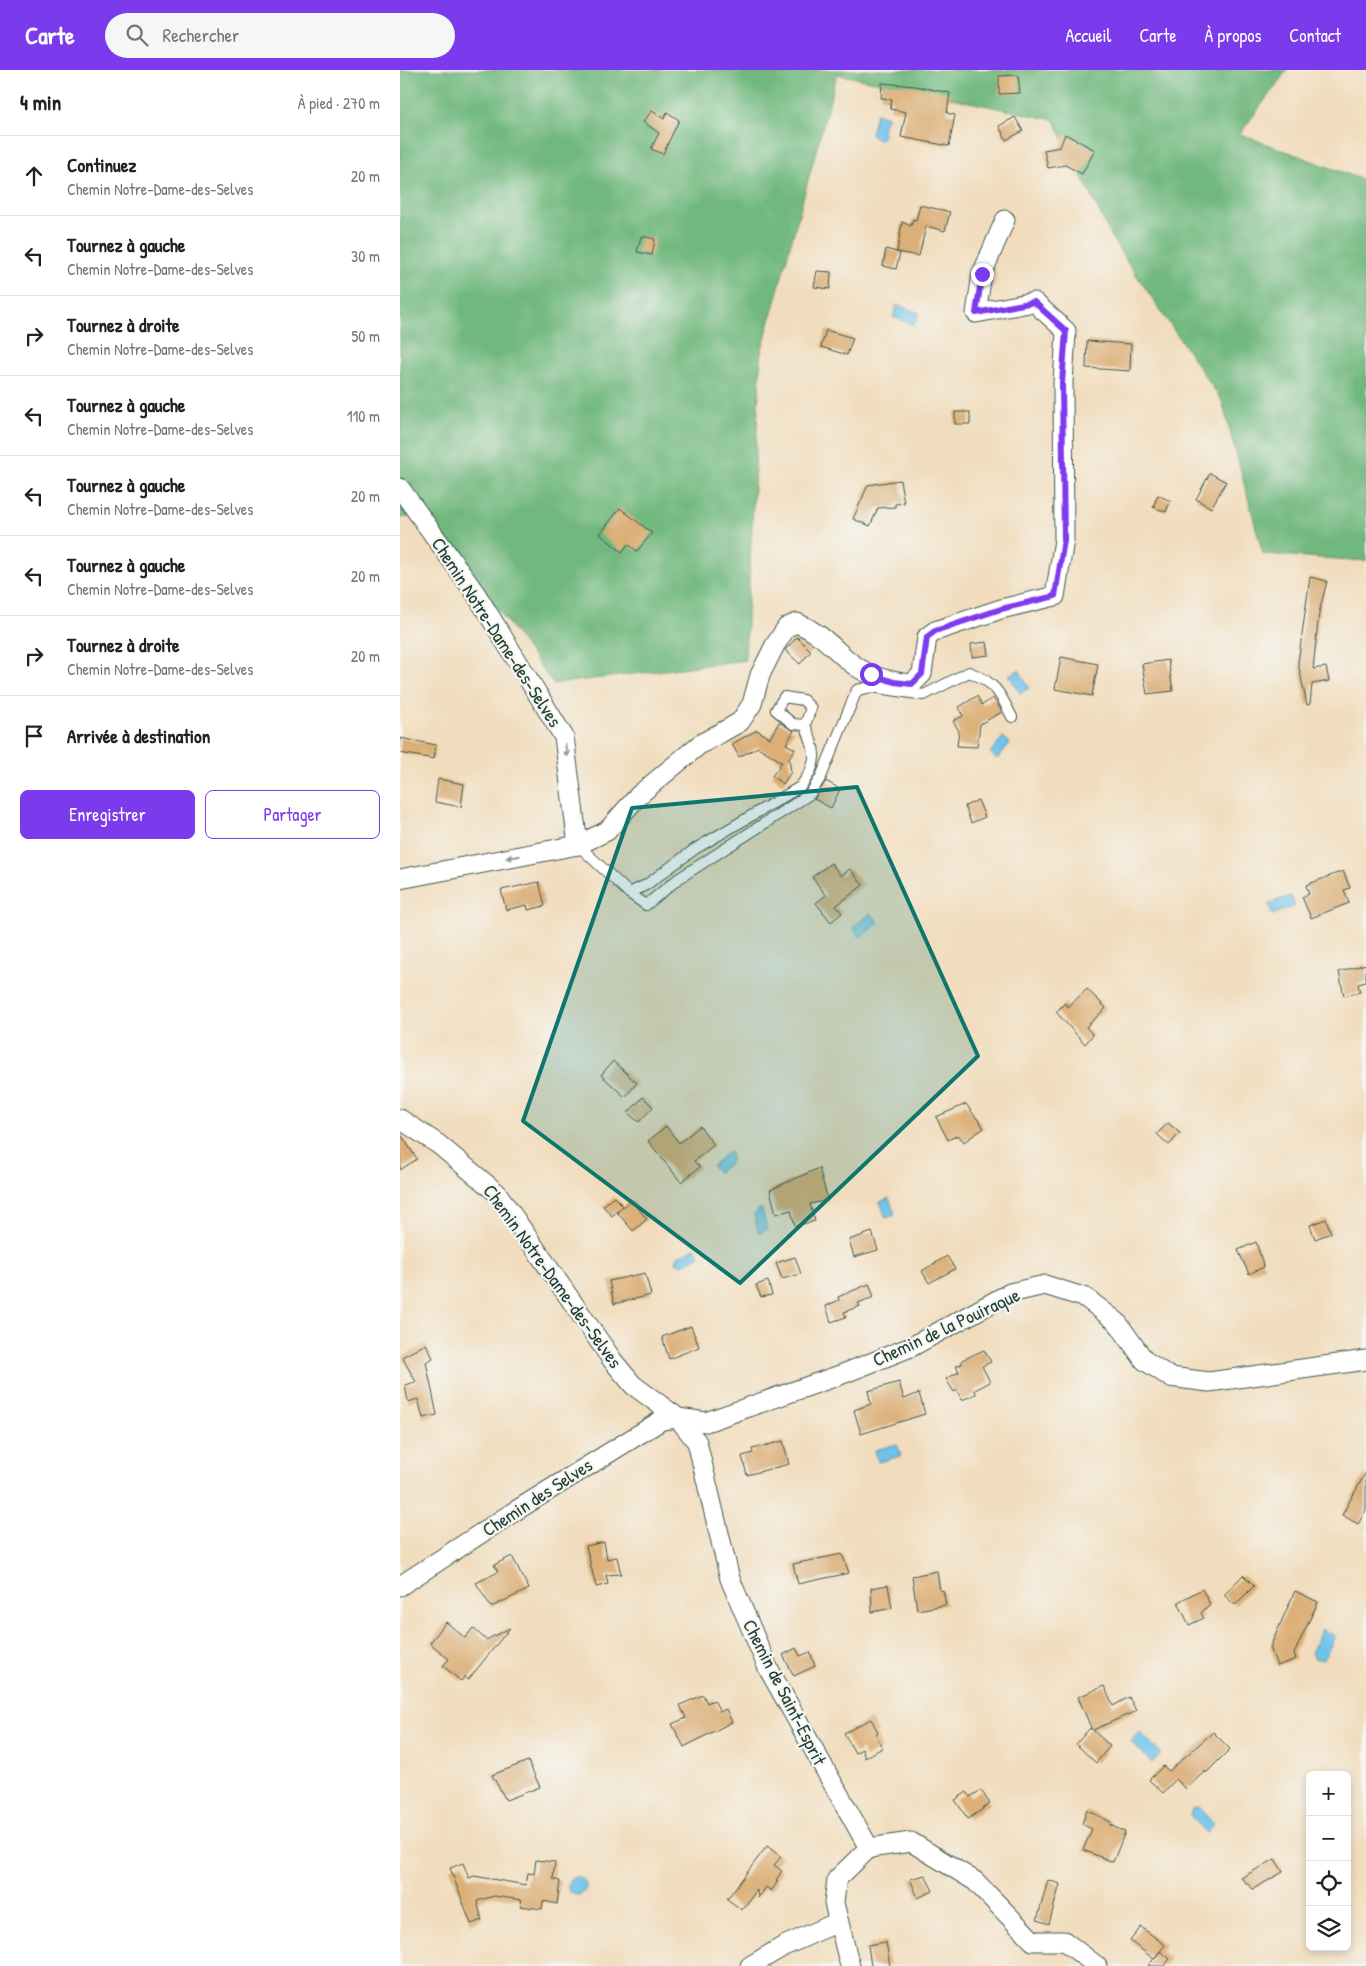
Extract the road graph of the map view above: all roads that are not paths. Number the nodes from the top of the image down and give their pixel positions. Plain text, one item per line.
1 (1005, 220) dead end
2 (400, 488) edge
3 (1012, 717) dead end
4 (805, 725) dead end
5 (578, 845) junction
6 (400, 879) edge
7 (629, 893) junction
8 (400, 1119) edge
9 (1366, 1360) edge
10 (678, 1418) junction
11 (400, 1586) edge
12 (868, 1848) junction
13 (838, 1922) junction
14 (750, 1966) edge
15 (850, 1966) edge
16 (1097, 1966) edge

1 - 5 street
2 -> 5 street, Chemin Notre-Dame-des-Selves
3 - 7 lane
4 - 7 lane
5 -> 6 street
5 - 7 lane
8 - 10 street, Chemin Notre-Dame-des-Selves
9 - 10 street, Chemin de la Pouiraque
10 - 11 street, Chemin des Selves
10 - 12 street, Chemin de Saint-Esprit
12 - 13 street
12 - 16 street
13 - 14 street
13 - 15 street

